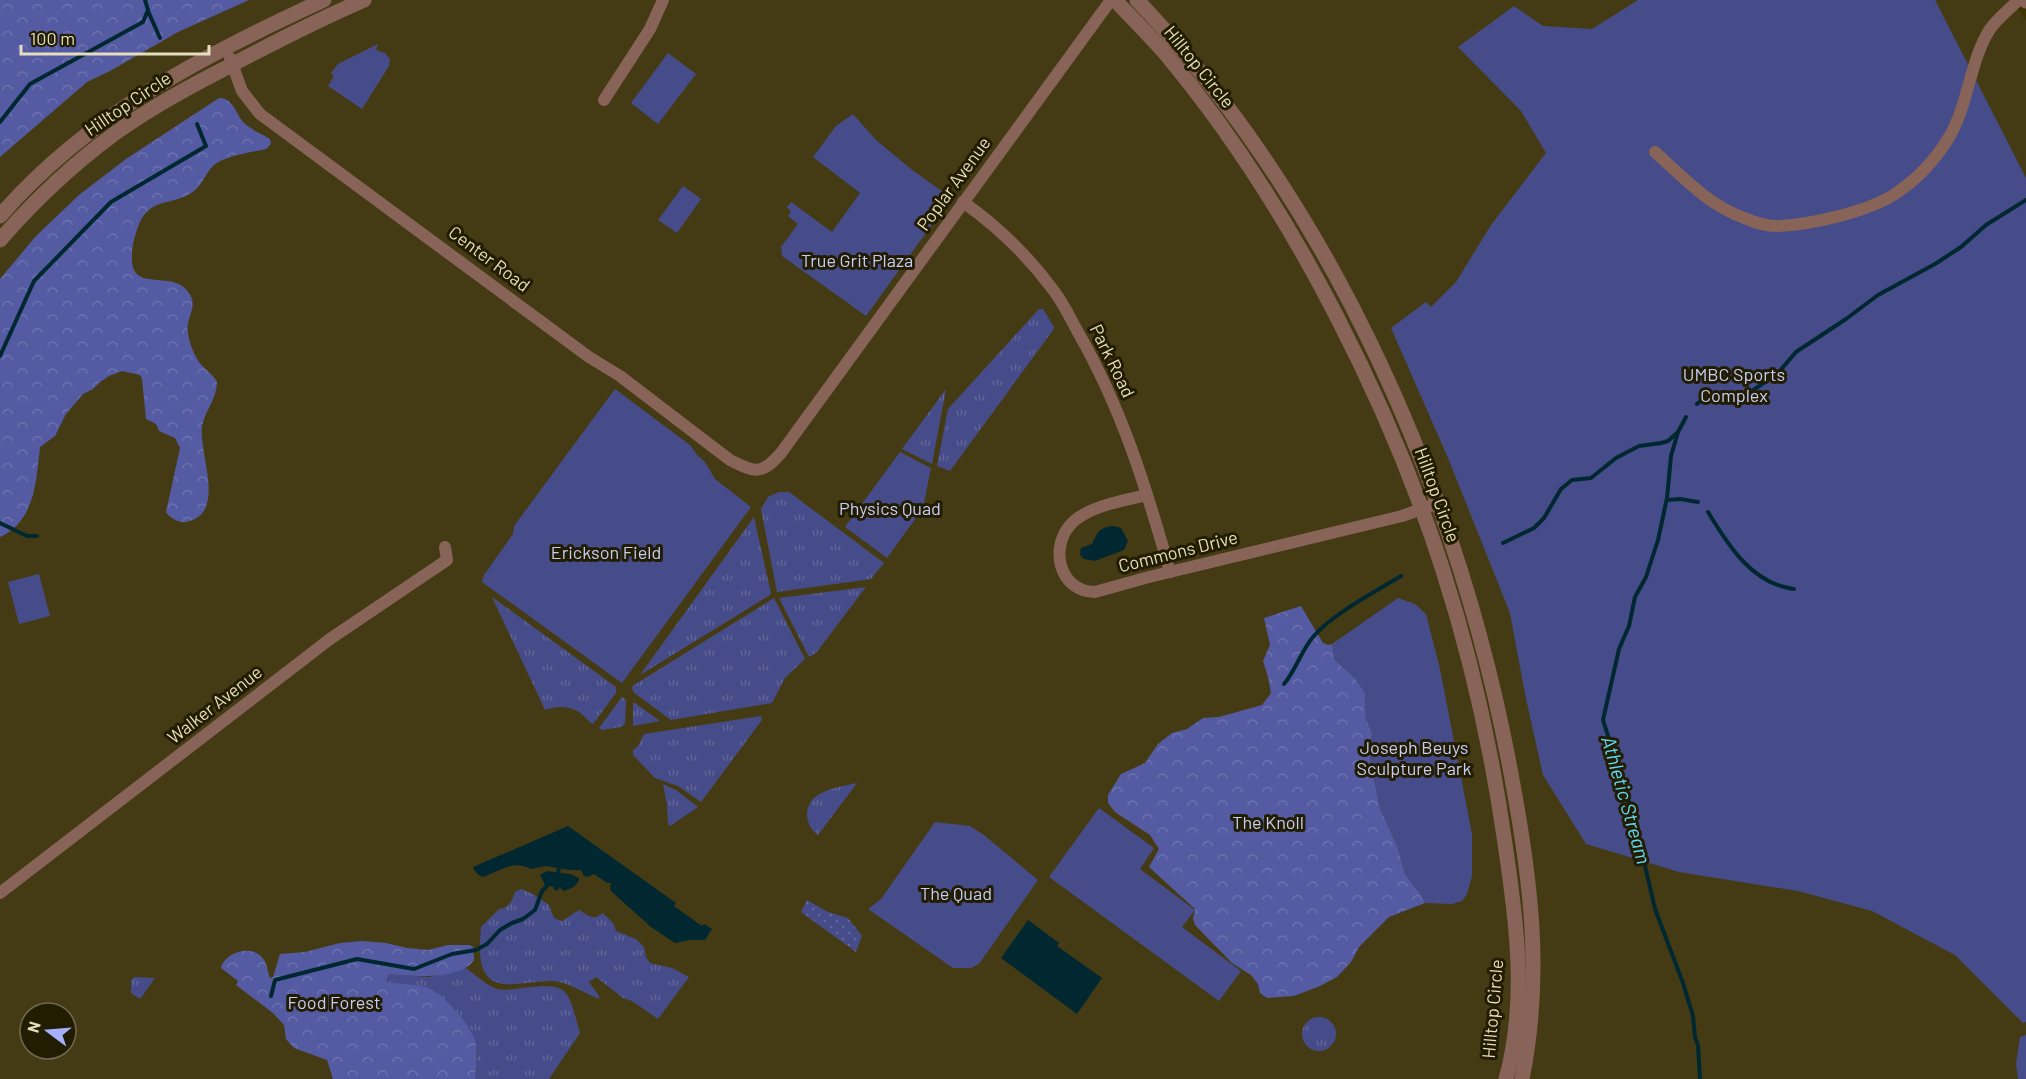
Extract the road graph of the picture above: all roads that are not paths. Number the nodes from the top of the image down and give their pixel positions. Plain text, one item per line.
1 (324, 0) edge
2 (364, 0) edge
3 (663, 0) edge
4 (1113, 0) edge
5 (1137, 0) edge
6 (2019, 0) edge
7 (226, 48) junction
8 (232, 64) junction
9 (604, 100) dead end
10 (1655, 152) dead end
11 (963, 202) junction
12 (0, 216) edge
13 (0, 240) edge
14 (759, 470) joint
15 (1147, 495) junction
16 (1438, 503) junction
17 (1423, 509) junction
18 (445, 547) dead end
19 (1170, 572) junction
20 (0, 893) edge
21 (1506, 1079) edge
22 (1522, 1079) edge

1 - 7 street, Hilltop Circle
2 - 8 street, Hilltop Circle
3 - 9 street
4 - 11 street, Poplar Avenue
4 - 17 street, Hilltop Circle
5 - 16 street, Hilltop Circle
6 - 10 street
7 - 8 street, Center Road
7 - 12 street, Hilltop Circle
8 - 13 street, Hilltop Circle
8 - 14 street, Center Road
11 - 14 street, Poplar Avenue
11 - 15 street, Park Road
15 - 19 street, Park Road
15 - 19 street, Commons Drive
16 - 17 street, Commons Drive
16 - 22 street, Hilltop Circle
17 - 19 street, Commons Drive
17 - 21 street, Hilltop Circle
18 - 20 street, Walker Avenue

